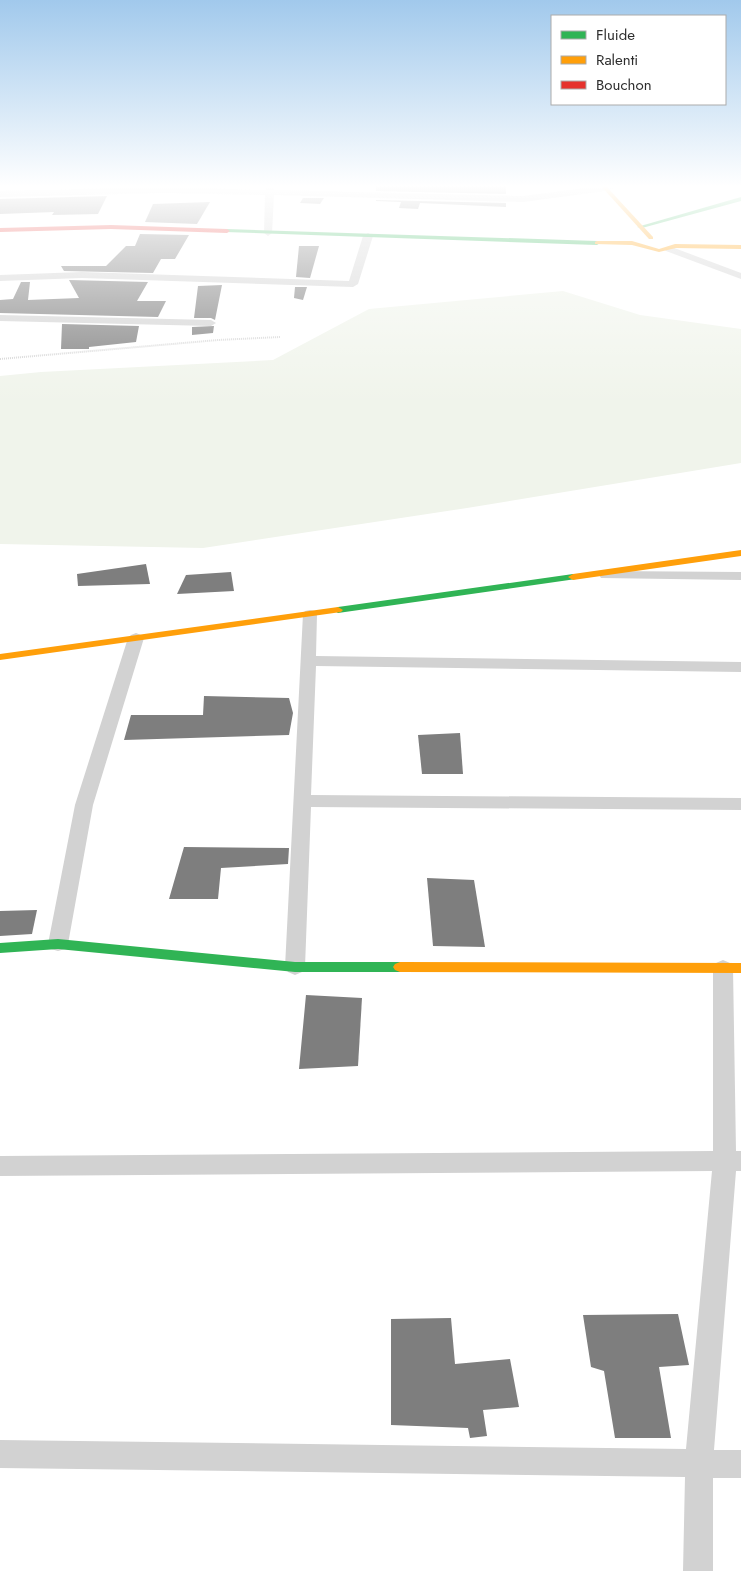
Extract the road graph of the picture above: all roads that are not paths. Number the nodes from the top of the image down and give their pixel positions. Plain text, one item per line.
1 (361, 258) edge
2 (697, 258) edge
3 (741, 276) edge
4 (0, 278) edge
5 (0, 318) edge
6 (211, 323) dead end
7 (741, 553) edge
8 (585, 575) junction
9 (741, 576) edge
10 (310, 614) junction
11 (136, 638) junction
12 (0, 657) edge
13 (308, 661) junction
14 (741, 667) edge
15 (302, 801) junction
16 (741, 804) edge
17 (58, 944) junction
18 (0, 948) edge
19 (295, 967) junction
20 (732, 968) edge
21 (733, 1161) edge
22 (0, 1166) edge
23 (0, 1454) edge
24 (699, 1464) junction
25 (741, 1464) edge
26 (698, 1571) edge

1 - 4 street
2 - 3 street
5 - 6 street
7 - 8 street
8 - 9 street
8 - 10 street
10 - 11 street
10 - 13 street
11 - 12 street
11 - 17 street
13 - 14 street
13 - 15 street
15 - 16 street
15 - 19 street
17 - 18 street
17 - 19 street
19 - 20 street
20 - 21 street
21 - 22 street
21 - 24 street
23 - 24 street
24 - 25 street
24 - 26 street

